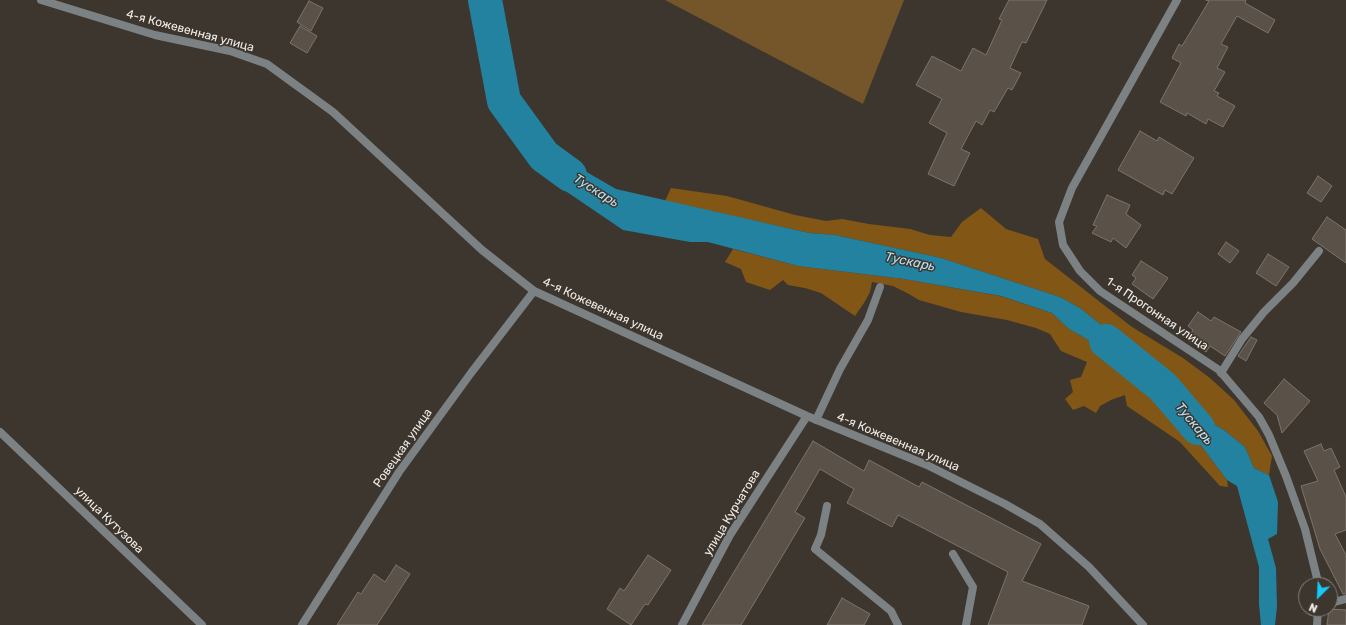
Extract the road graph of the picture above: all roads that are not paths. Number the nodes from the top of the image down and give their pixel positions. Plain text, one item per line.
1 (41, 0) edge
2 (1177, 0) edge
3 (1319, 251) dead end
4 (880, 287) dead end
5 (534, 291) junction
6 (1221, 373) junction
7 (807, 416) junction
8 (816, 420) junction
9 (0, 432) edge
10 (827, 506) dead end
11 (953, 554) dead end
12 (1317, 577) edge
13 (202, 625) edge
14 (302, 625) edge
15 (682, 625) edge
16 (898, 625) edge
17 (966, 625) edge
18 (1143, 625) edge

1 - 5 street, 4-я Кожевенная улица
2 - 6 street, 1-я Прогонная улица
3 - 6 street
4 - 8 street
5 - 7 street, 4-я Кожевенная улица
5 - 14 street, Ровецкая улица
6 - 12 street, 1-я Прогонная улица
7 - 8 street, 4-я Кожевенная улица
7 - 15 street, улица Курчатова
8 - 18 street, 4-я Кожевенная улица
9 - 13 street, улица Кутузова
10 - 16 street
11 - 17 street

